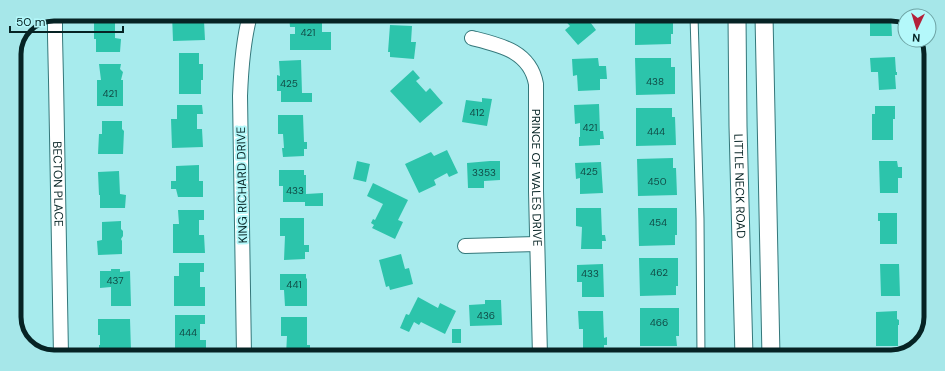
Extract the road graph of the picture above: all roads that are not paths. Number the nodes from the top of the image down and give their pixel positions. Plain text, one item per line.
1 (55, 21) edge
2 (248, 21) edge
3 (694, 21) edge
4 (737, 21) edge
5 (764, 21) edge
6 (472, 38) dead end
7 (537, 244) junction
8 (465, 246) dead end
9 (61, 350) edge
10 (244, 350) edge
11 (540, 350) edge
12 (701, 350) edge
13 (744, 350) edge
14 (771, 350) edge

1 - 9 street, BECTON PLACE
2 - 10 street, KING RICHARD DRIVE
3 - 12 lane
4 - 13 street, LITTLE NECK ROAD
5 - 14 street
6 - 7 street, PRINCE OF WALES DRIVE
7 - 8 street
7 - 11 street, PRINCE OF WALES DRIVE

